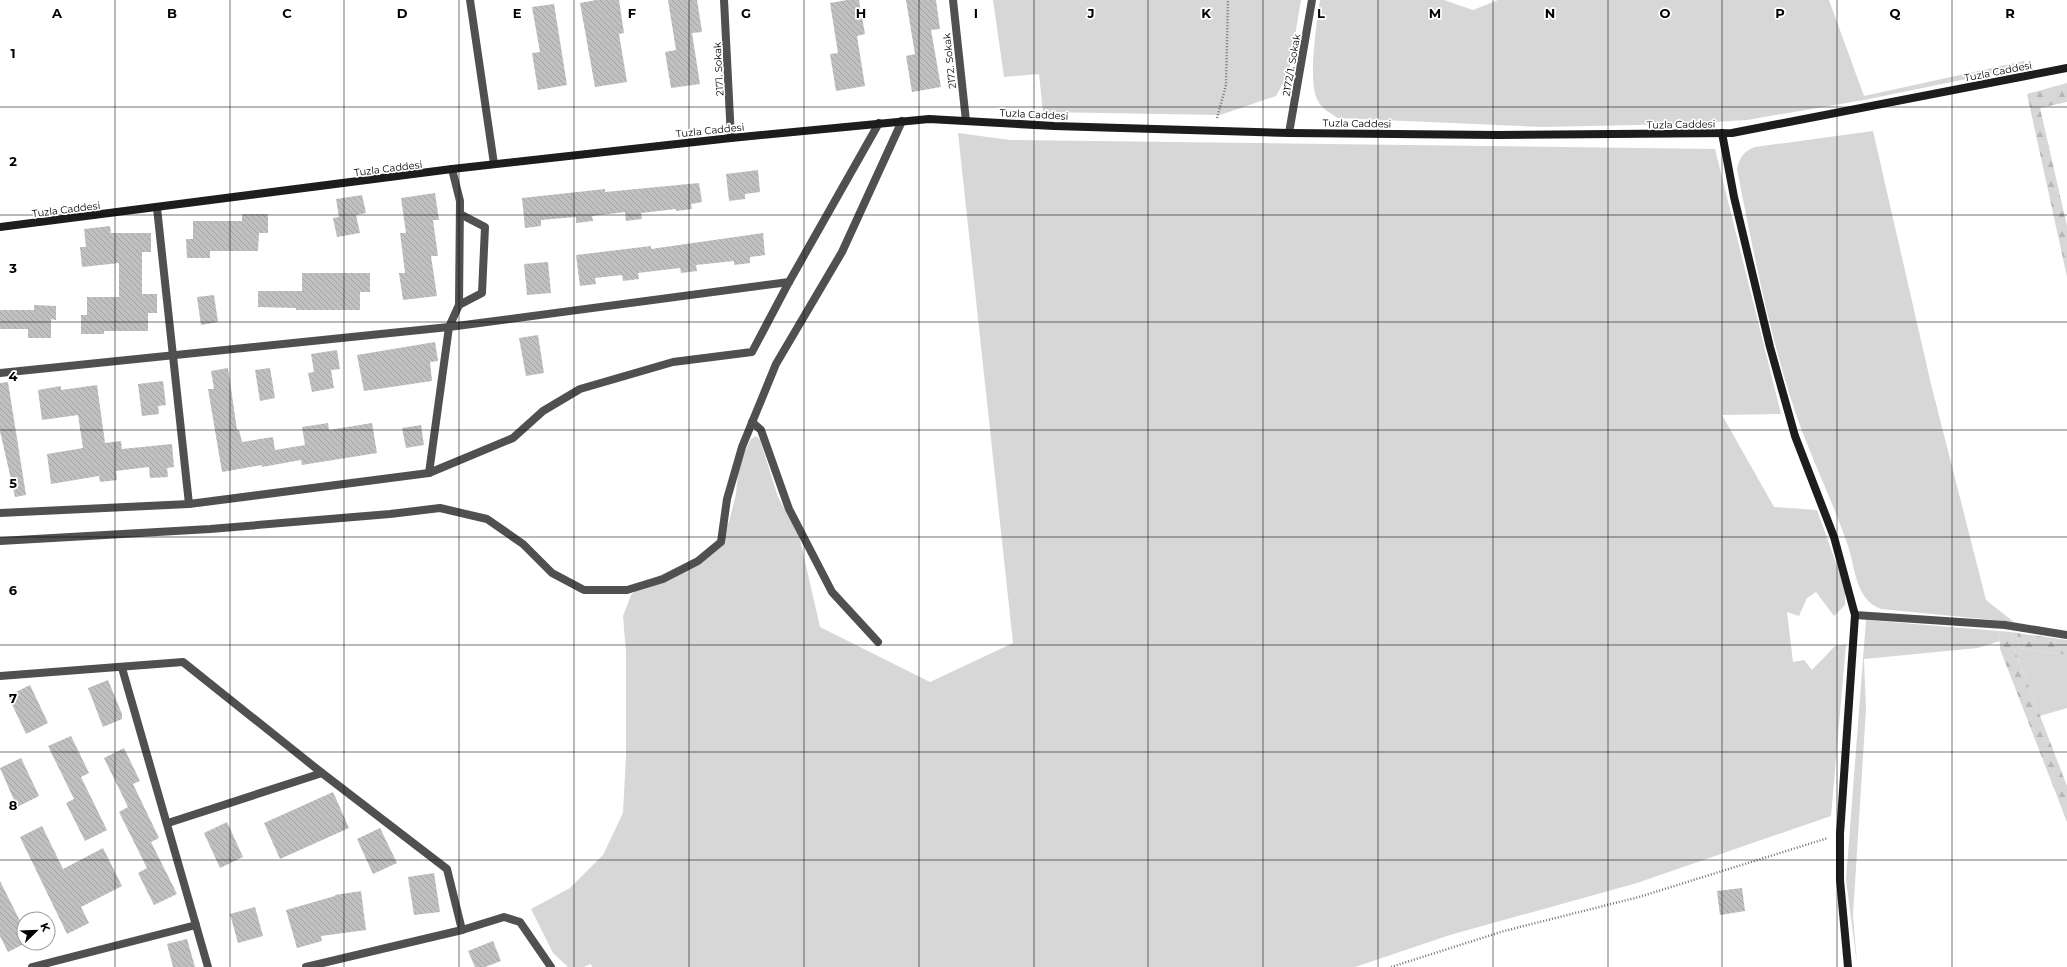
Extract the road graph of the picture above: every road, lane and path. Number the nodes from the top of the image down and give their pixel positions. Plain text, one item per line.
1 (470, 0) edge
2 (724, 0) edge
3 (953, 0) edge
4 (1228, 0) edge
5 (1312, 0) edge
6 (2067, 68) edge
7 (902, 121) junction
8 (966, 121) junction
9 (879, 123) junction
10 (1214, 130) junction
11 (1289, 133) junction
12 (1722, 133) junction
13 (731, 138) junction
14 (494, 164) junction
15 (452, 169) junction
16 (157, 208) junction
17 (460, 214) junction
18 (0, 227) edge
19 (789, 282) junction
20 (459, 305) junction
21 (448, 327) junction
22 (172, 354) junction
23 (0, 373) edge
24 (752, 422) junction
25 (429, 473) junction
26 (189, 504) junction
27 (0, 513) edge
28 (0, 541) edge
29 (1855, 615) junction
30 (2067, 635) edge
31 (878, 642) dead end
32 (122, 668) junction
33 (0, 676) edge
34 (322, 773) junction
35 (168, 823) junction
36 (1840, 834) junction
37 (196, 925) junction
38 (462, 930) junction
39 (32, 967) edge
40 (208, 967) edge
41 (306, 967) edge
42 (551, 967) edge
43 (1391, 967) edge
44 (1848, 967) edge

1 - 14 street
2 - 13 street, 2171. Sokak
3 - 8 street, 2172. Sokak
4 - 10 path
5 - 11 street, 2172/1. Sokak
6 - 12 main road, Tuzla Caddesi
7 - 8 main road, Tuzla Caddesi
7 - 9 main road, Tuzla Caddesi
7 - 24 street
8 - 10 main road, Tuzla Caddesi
9 - 13 main road, Tuzla Caddesi
9 - 19 street
10 - 11 main road, Tuzla Caddesi
11 - 12 main road, Tuzla Caddesi
12 - 29 main road
13 - 14 main road, Tuzla Caddesi
14 - 15 main road, Tuzla Caddesi
15 - 16 main road, Tuzla Caddesi
15 - 17 street
16 - 18 main road, Tuzla Caddesi
16 - 22 street
17 - 20 street
17 - 20 street
19 - 21 street
19 - 25 street
20 - 21 street
21 - 22 street
21 - 25 street
22 - 23 street
22 - 26 street
24 - 28 street
24 - 31 street
25 - 26 street
26 - 27 street
29 - 30 street
29 - 36 main road
32 - 33 street
32 - 34 street
32 - 35 street
34 - 35 street
34 - 38 street
35 - 37 street
36 - 43 path
36 - 44 main road
37 - 39 street
37 - 40 street
38 - 41 street
38 - 42 street

